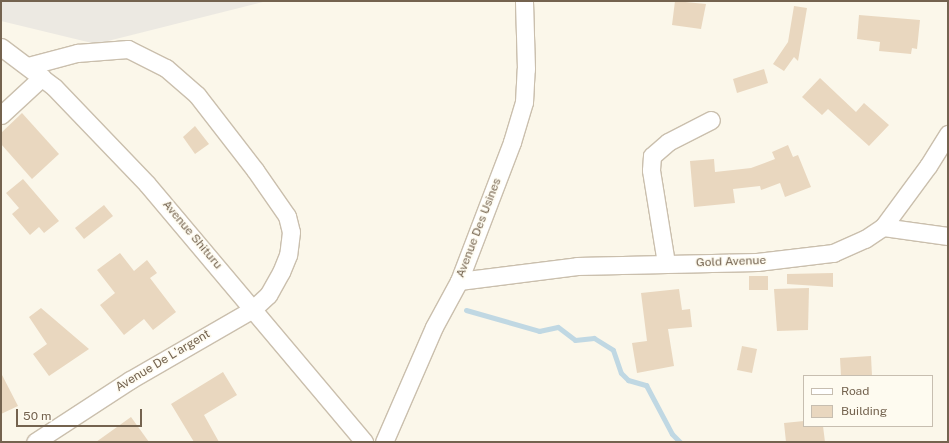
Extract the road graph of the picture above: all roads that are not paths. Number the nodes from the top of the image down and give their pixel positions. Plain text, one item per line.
1 (524, 1) edge
2 (1, 47) edge
3 (28, 66) junction
4 (42, 77) junction
5 (1, 115) edge
6 (711, 120) dead end
7 (948, 134) edge
8 (883, 228) junction
9 (948, 236) edge
10 (666, 263) junction
11 (459, 280) junction
12 (253, 309) junction
13 (35, 442) edge
14 (364, 442) edge
15 (384, 442) edge

1 - 11 street, Avenue Des Usines
2 - 3 street, Avenue Shituru
3 - 4 street, Avenue Shituru
3 - 12 street, Avenue De L'argent
4 - 5 street
4 - 12 street, Avenue Shituru
6 - 10 street
7 - 8 street, Gold Avenue
8 - 9 street
8 - 10 street, Gold Avenue
10 - 11 street, Gold Avenue
11 - 15 street, Avenue Des Usines
12 - 13 street, Avenue De L'argent
12 - 14 street, Avenue Shituru

